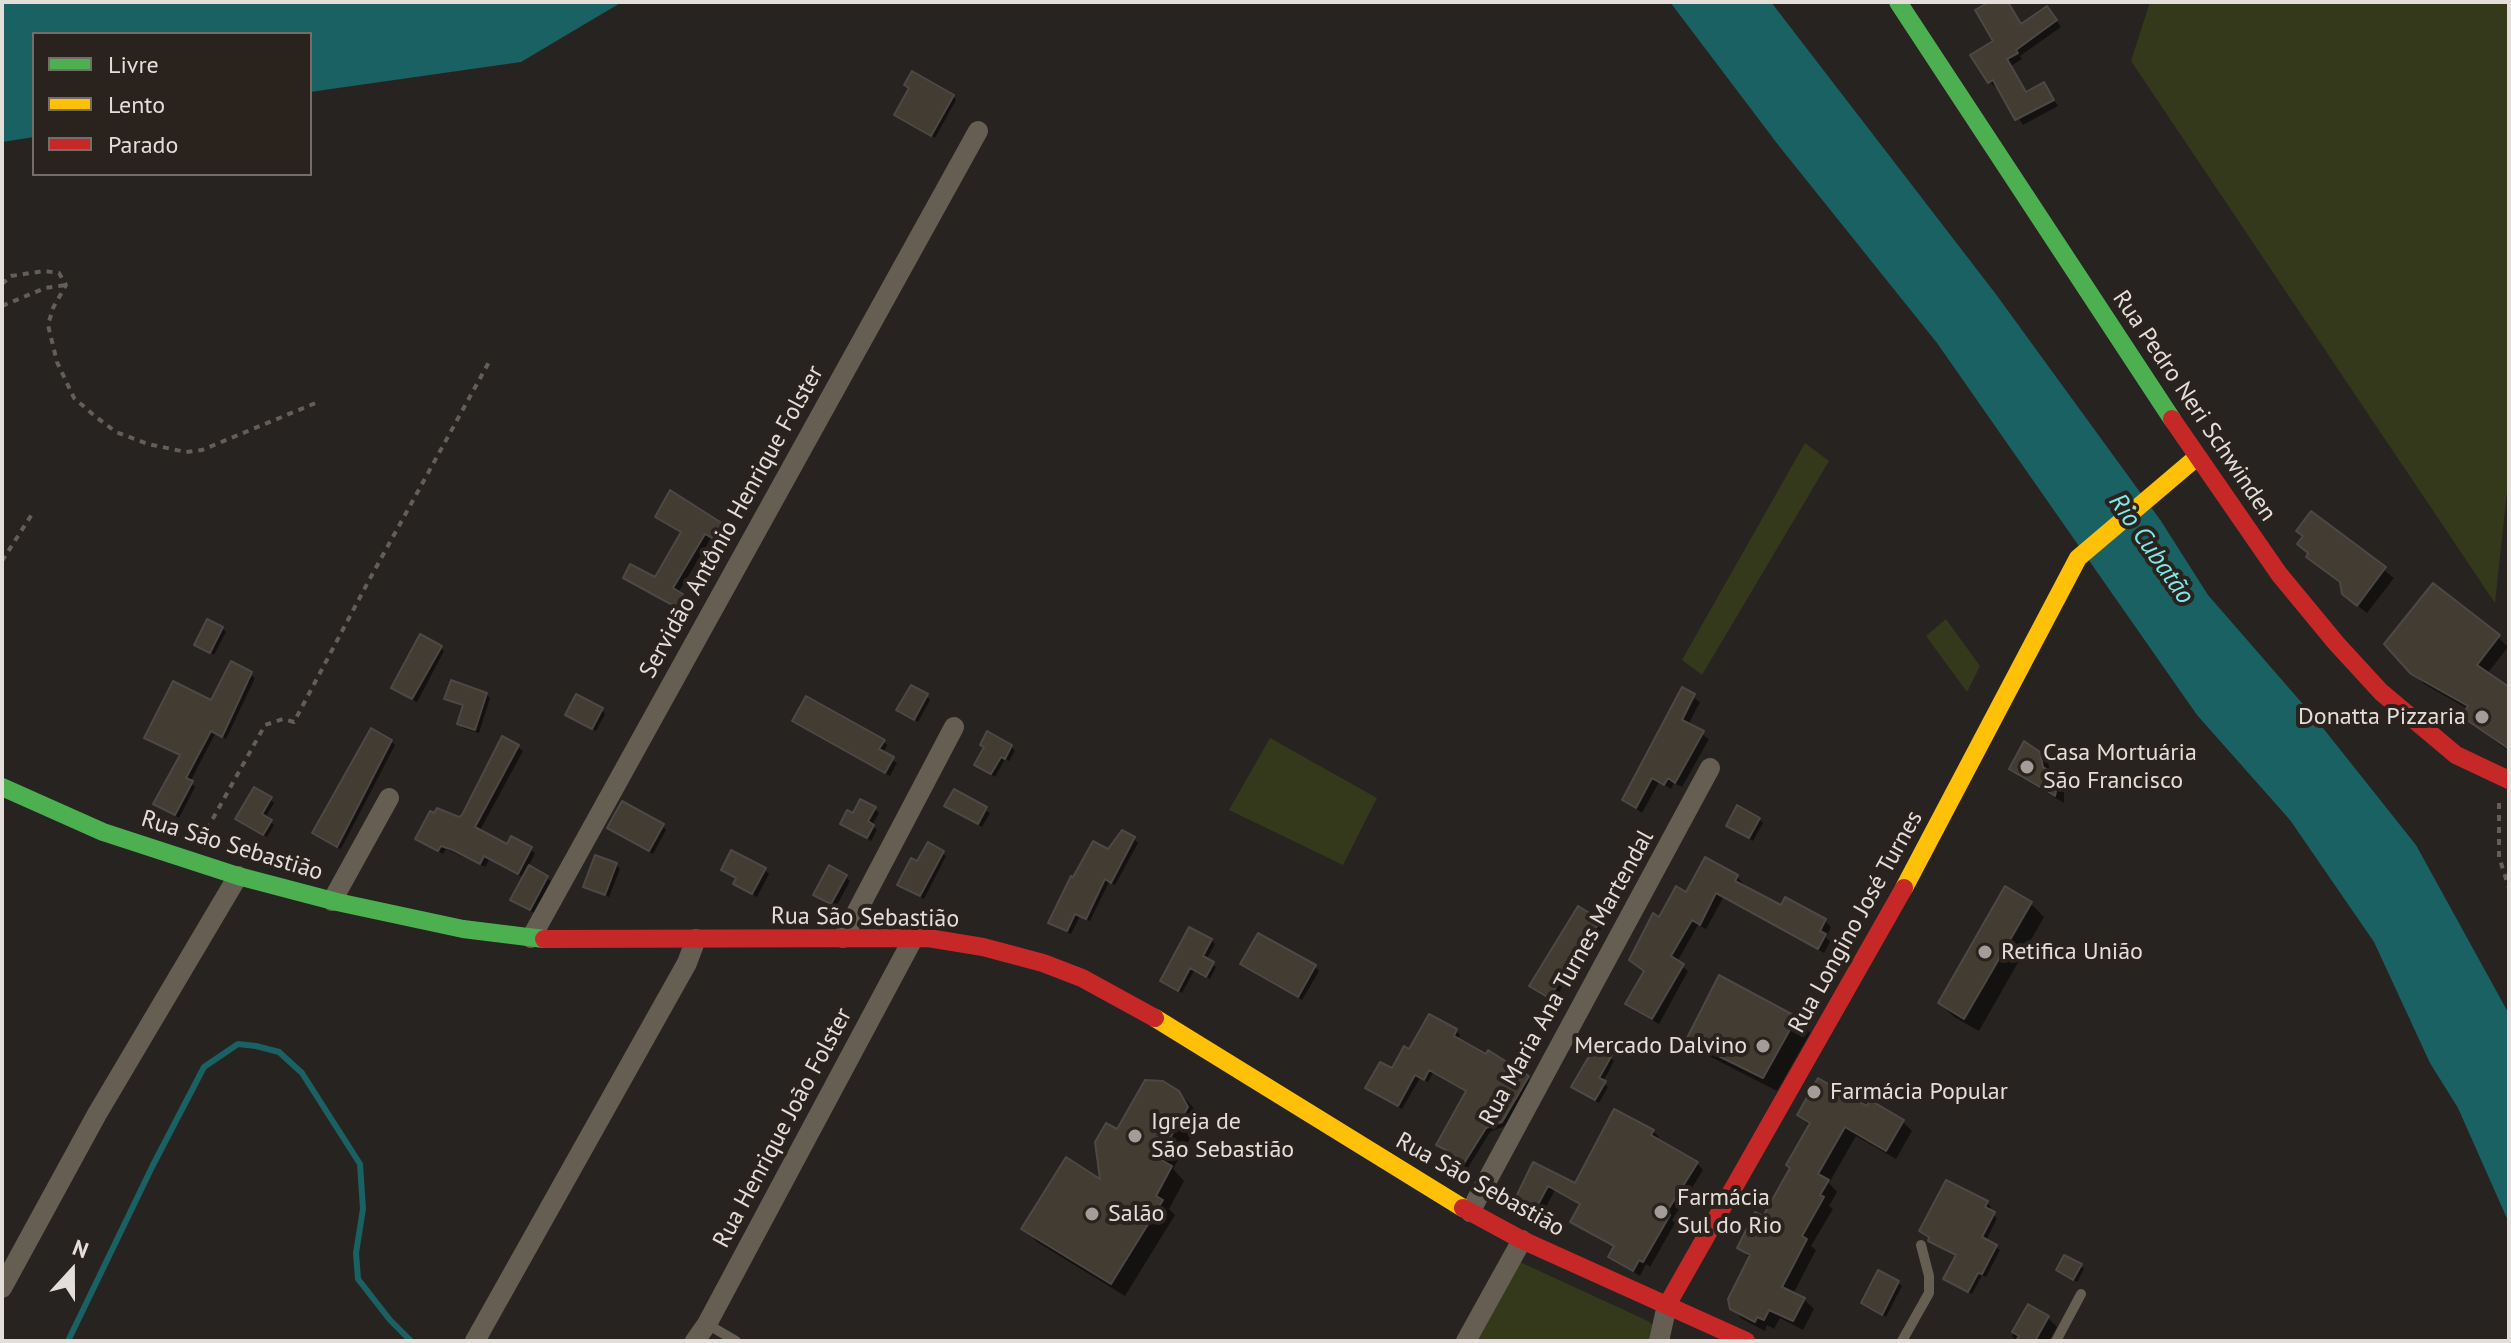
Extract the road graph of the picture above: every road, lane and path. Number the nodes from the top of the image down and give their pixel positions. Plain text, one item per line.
1 (1898, 2) edge
2 (978, 131) dead end
3 (2, 284) edge
4 (66, 285) junction
5 (2, 306) edge
6 (489, 362) dead end
7 (318, 402) dead end
8 (2197, 457) junction
9 (34, 511) dead end
10 (2, 561) edge
11 (954, 727) dead end
12 (1710, 768) dead end
13 (2504, 778) edge
14 (5, 795) edge
15 (389, 798) dead end
16 (190, 860) junction
17 (238, 876) junction
18 (2509, 888) edge
19 (332, 901) junction
20 (914, 937) junction
21 (531, 938) junction
22 (843, 938) junction
23 (696, 939) junction
24 (1470, 1212) junction
25 (1522, 1240) junction
26 (1921, 1245) dead end
27 (2, 1288) edge
28 (2081, 1294) dead end
29 (1667, 1305) junction
30 (701, 1332) edge
31 (475, 1341) edge
32 (736, 1341) edge
33 (1466, 1341) edge
34 (1659, 1341) edge
35 (1746, 1341) edge
36 (1902, 1341) edge
37 (2056, 1341) edge

1 - 8 main road, Rua Pedro Neri Schwinden
2 - 21 street, Servidão Antônio Henrique Folster
3 - 4 path
4 - 5 path
4 - 7 path
6 - 16 path
8 - 13 main road, Rua Pedro Neri Schwinden
8 - 29 main road, Rua Longino José Turnes
9 - 10 path
11 - 22 street
12 - 24 street, Rua Maria Ana Turnes Martendal
13 - 18 path
14 - 16 main road, Rua São Sebastião
15 - 19 street
16 - 17 main road, Rua São Sebastião
17 - 19 main road, Rua São Sebastião
17 - 27 street
19 - 21 main road, Rua São Sebastião
20 - 22 main road, Rua São Sebastião
20 - 24 main road, Rua São Sebastião
20 - 30 street, Rua Henrique João Folster
21 - 23 main road, Rua São Sebastião
22 - 23 main road, Rua São Sebastião
23 - 31 street
24 - 25 main road, Rua São Sebastião
25 - 29 main road, Rua São Sebastião
25 - 33 street
26 - 36 lane
28 - 37 lane
29 - 34 street
29 - 35 main road, Rua São Sebastião
30 - 32 lane

